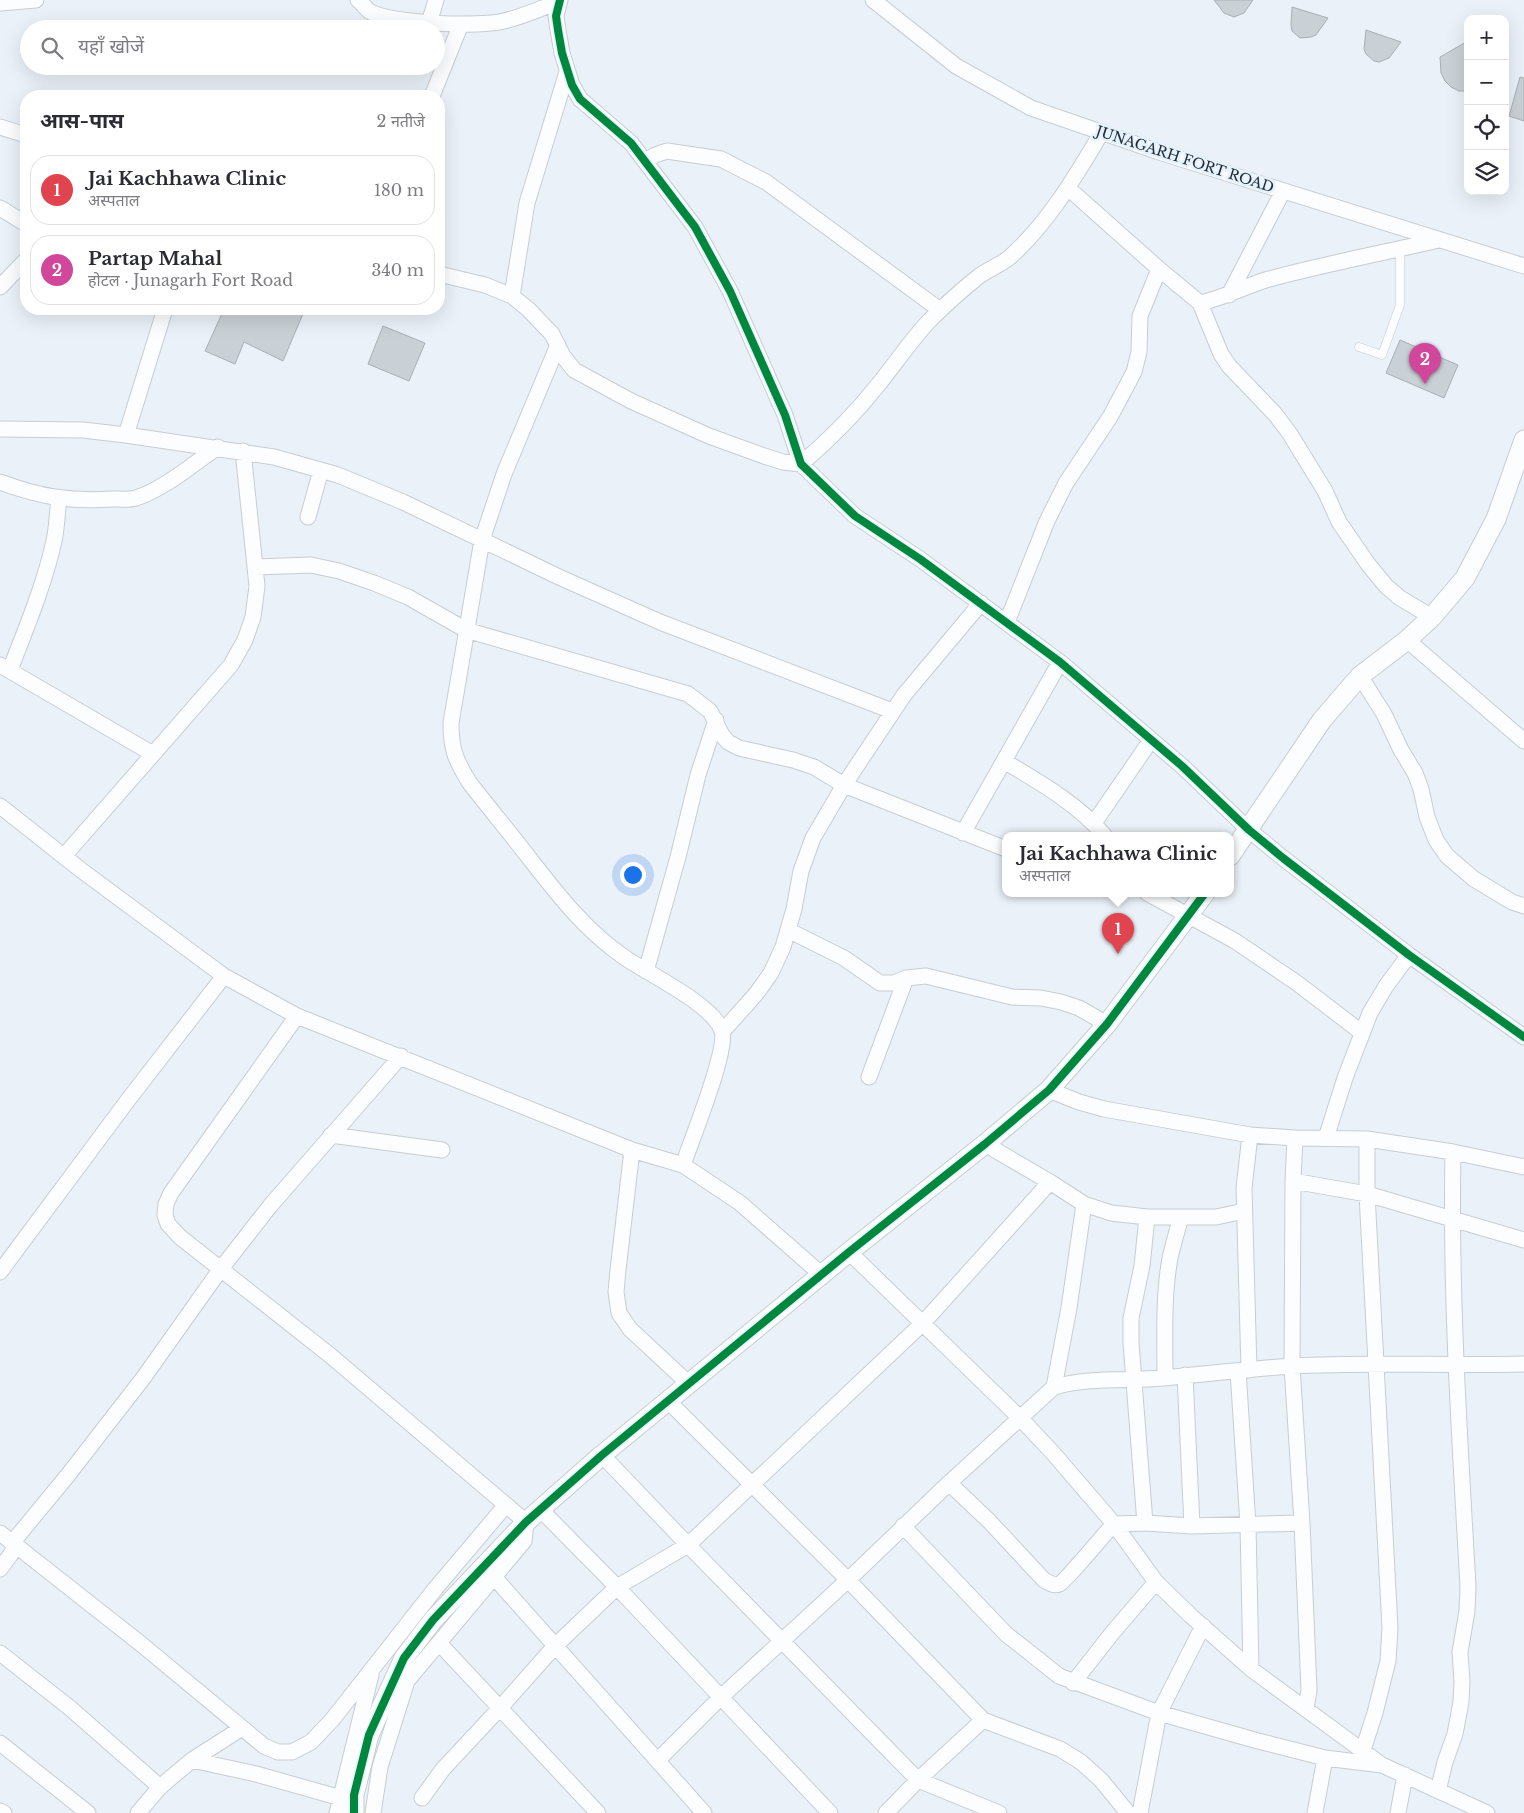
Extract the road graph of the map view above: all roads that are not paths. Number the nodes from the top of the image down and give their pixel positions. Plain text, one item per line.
1 (36, 0) edge
2 (358, 0) edge
3 (436, 0) edge
4 (872, 0) edge
5 (559, 1) edge
6 (0, 4) edge
7 (386, 17) junction
8 (384, 20) edge
9 (408, 20) edge
10 (430, 20) edge
11 (445, 24) edge
12 (461, 24) junction
13 (445, 64) edge
14 (567, 72) junction
15 (440, 75) edge
16 (434, 90) edge
17 (0, 127) edge
18 (1102, 132) junction
19 (20, 133) edge
20 (646, 161) junction
21 (1068, 188) junction
22 (1283, 191) junction
23 (0, 208) edge
24 (20, 220) edge
25 (1440, 240) junction
26 (1400, 249) junction
27 (20, 266) edge
28 (1524, 266) edge
29 (1159, 269) junction
30 (445, 275) edge
31 (0, 287) edge
32 (1229, 295) junction
33 (512, 296) junction
34 (1200, 302) junction
35 (940, 310) junction
36 (162, 315) edge
37 (558, 345) junction
38 (1359, 347) dead end
39 (0, 429) edge
40 (126, 435) junction
41 (1524, 440) edge
42 (218, 447) junction
43 (243, 452) junction
44 (801, 464) junction
45 (321, 470) junction
46 (0, 482) edge
47 (59, 499) junction
48 (308, 517) dead end
49 (482, 540) junction
50 (255, 567) junction
51 (981, 603) junction
52 (1432, 617) junction
53 (1007, 622) junction
54 (466, 630) junction
55 (1406, 640) junction
56 (1060, 662) junction
57 (5, 667) edge
58 (1360, 676) junction
59 (892, 711) junction
60 (716, 720) junction
61 (1150, 740) junction
62 (1524, 741) edge
63 (153, 754) junction
64 (1004, 761) junction
65 (844, 785) junction
66 (0, 806) edge
67 (1094, 823) junction
68 (1249, 830) junction
69 (963, 832) junction
70 (1102, 832) edge
71 (1002, 847) edge
72 (1234, 851) edge
73 (64, 856) junction
74 (1155, 897) edge
75 (1202, 897) edge
76 (1524, 906) edge
77 (1189, 915) junction
78 (788, 930) junction
79 (1409, 955) junction
80 (646, 971) junction
81 (224, 976) junction
82 (906, 978) junction
83 (297, 1016) junction
84 (1107, 1024) junction
85 (722, 1032) junction
86 (1361, 1032) junction
87 (1524, 1037) edge
88 (400, 1056) junction
89 (869, 1077) dead end
90 (1049, 1090) junction
91 (331, 1135) junction
92 (1250, 1135) junction
93 (1295, 1138) junction
94 (1326, 1138) junction
95 (1367, 1139) junction
96 (985, 1144) junction
97 (442, 1150) dead end
98 (632, 1150) junction
99 (1453, 1152) junction
100 (682, 1165) junction
101 (1524, 1167) edge
102 (1293, 1181) junction
103 (1050, 1182) junction
104 (1367, 1194) junction
105 (1084, 1204) junction
106 (1244, 1211) junction
107 (1147, 1217) junction
108 (1180, 1217) junction
109 (1451, 1218) junction
110 (1524, 1240) edge
111 (849, 1252) junction
112 (220, 1270) junction
113 (0, 1272) edge
114 (822, 1275) junction
115 (923, 1323) junction
116 (1377, 1364) junction
117 (1524, 1364) edge
118 (1292, 1366) junction
119 (1455, 1366) junction
120 (1244, 1371) junction
121 (1185, 1375) junction
122 (1165, 1378) junction
123 (1135, 1380) junction
124 (688, 1383) junction
125 (1054, 1387) junction
126 (668, 1401) junction
127 (1020, 1418) junction
128 (602, 1455) junction
129 (949, 1483) junction
130 (752, 1485) junction
131 (506, 1505) junction
132 (533, 1515) junction
133 (1145, 1523) junction
134 (1302, 1523) junction
135 (1114, 1524) junction
136 (1248, 1525) junction
137 (904, 1526) junction
138 (1192, 1526) junction
139 (0, 1533) edge
140 (14, 1544) junction
141 (688, 1545) junction
142 (0, 1569) edge
143 (494, 1577) junction
144 (848, 1580) junction
145 (1156, 1582) junction
146 (617, 1586) junction
147 (1203, 1626) junction
148 (782, 1642) junction
149 (439, 1643) junction
150 (555, 1646) junction
151 (0, 1653) edge
152 (373, 1668) junction
153 (1251, 1669) junction
154 (1073, 1683) junction
155 (721, 1698) junction
156 (500, 1708) junction
157 (1306, 1709) junction
158 (1159, 1713) junction
159 (982, 1720) junction
160 (242, 1728) junction
161 (0, 1743) edge
162 (1363, 1750) junction
163 (1325, 1758) junction
164 (192, 1760) junction
165 (658, 1760) junction
166 (1382, 1765) junction
167 (1405, 1775) junction
168 (918, 1780) junction
169 (160, 1787) junction
170 (1438, 1791) junction
171 (341, 1798) junction
172 (422, 1798) dead end
173 (0, 1811) edge
174 (4, 1813) edge
175 (88, 1813) edge
176 (138, 1813) edge
177 (337, 1813) edge
178 (354, 1813) edge
179 (373, 1813) edge
180 (598, 1813) edge
181 (704, 1813) edge
182 (830, 1813) edge
183 (886, 1813) edge
184 (998, 1813) edge
185 (1128, 1813) edge
186 (1140, 1813) edge
187 (1315, 1813) edge
188 (1398, 1813) edge
189 (1487, 1813) edge

1 - 6 street
2 - 7 street
3 - 10 street
4 - 18 street, JUNAGARH FORT ROAD
5 - 12 street
5 - 14 street
7 - 8 street
7 - 9 street
11 - 12 street
12 - 13 street
14 - 20 street
14 - 33 street
15 - 16 street
17 - 19 street
18 - 21 street
18 - 22 street, JUNAGARH FORT ROAD
20 - 35 street
20 - 44 street
21 - 29 street
21 - 35 street
22 - 25 street, JUNAGARH FORT ROAD
22 - 32 street
23 - 24 street
25 - 26 street
25 - 28 street, JUNAGARH FORT ROAD
26 - 32 street
26 - 38 lane
27 - 31 street
29 - 34 street
29 - 53 street
30 - 33 street
32 - 34 street
33 - 37 street
34 - 52 street
35 - 44 street
36 - 40 street
37 - 44 street
37 - 49 street
39 - 40 street
40 - 42 street
41 - 52 street
42 - 43 street
42 - 47 street
43 - 45 street
43 - 50 street
44 - 51 street
45 - 48 street
45 - 49 street
46 - 47 street
47 - 57 street
49 - 54 street
49 - 59 street
50 - 54 street
50 - 63 street
51 - 53 street
51 - 59 street
52 - 55 street
53 - 56 street
54 - 60 street
54 - 80 street
55 - 58 street
55 - 62 street
56 - 61 street
56 - 64 street
57 - 63 street
58 - 68 street
58 - 76 street
59 - 65 street
60 - 65 street
60 - 80 street
61 - 67 street
61 - 68 street
63 - 73 street
64 - 67 street
64 - 69 street
65 - 69 street
65 - 78 street
66 - 73 street
67 - 70 street
68 - 72 street
68 - 79 street
69 - 71 street
73 - 81 street
74 - 77 street
75 - 77 street
77 - 84 street
77 - 86 street
78 - 82 street
78 - 85 street
79 - 86 street
79 - 87 street
80 - 85 street
81 - 83 street
81 - 113 street
82 - 84 street
82 - 89 street
83 - 88 street
83 - 112 street
84 - 90 street
85 - 100 street
86 - 94 street
88 - 91 street
88 - 98 street
90 - 92 street
90 - 96 street
91 - 97 street
91 - 112 street
92 - 93 street
92 - 106 street
93 - 94 street
93 - 102 street
94 - 95 street
95 - 99 street
95 - 104 street
96 - 103 street
96 - 111 street
98 - 100 street
98 - 124 street
99 - 101 street
99 - 109 street
100 - 114 street
102 - 104 street
102 - 118 street
103 - 105 street
103 - 115 street
104 - 109 street
104 - 116 street
105 - 107 street
105 - 125 street
106 - 108 street
106 - 120 street
107 - 108 street
107 - 123 street
108 - 122 street
109 - 110 street
109 - 119 street
111 - 114 street
111 - 115 street
112 - 131 street
112 - 140 street
114 - 124 street
115 - 127 street
115 - 130 street
116 - 118 street
116 - 119 street
116 - 162 street
117 - 119 street
118 - 120 street
118 - 134 street
119 - 170 street
120 - 121 street
120 - 136 street
121 - 122 street
121 - 138 street
122 - 123 street
123 - 125 street
123 - 133 street
124 - 126 street
125 - 127 street
126 - 128 street
126 - 130 street
127 - 129 street
127 - 135 street
128 - 132 street
128 - 141 street
129 - 135 street
129 - 137 street
130 - 141 street
130 - 144 street
131 - 132 street
131 - 152 street
132 - 143 street
132 - 146 street
132 - 178 street
133 - 135 street
133 - 138 street
134 - 136 street
134 - 157 street
135 - 145 street
136 - 138 street
136 - 153 street
137 - 144 street
137 - 154 street
139 - 140 street
140 - 142 street
140 - 160 street
141 - 146 street
141 - 148 street
143 - 149 street
143 - 150 street
144 - 148 street
144 - 159 street
145 - 147 street
145 - 154 street
146 - 150 street
146 - 155 street
147 - 153 street
147 - 158 street
148 - 155 street
148 - 168 street
149 - 156 street
149 - 179 street
150 - 156 street
150 - 165 street
151 - 169 street
152 - 160 street
152 - 171 street
153 - 157 street
154 - 158 street
155 - 165 street
155 - 182 street
156 - 172 street
156 - 180 street
157 - 162 street
158 - 163 street
158 - 186 street
159 - 168 street
159 - 185 street
160 - 164 street
161 - 175 street
162 - 166 street
163 - 166 street
163 - 187 street
164 - 169 street
164 - 171 street
165 - 181 street
166 - 167 street
167 - 170 street
167 - 188 street
168 - 183 street
168 - 184 street
169 - 176 street
170 - 189 street
171 - 177 street
173 - 174 street

